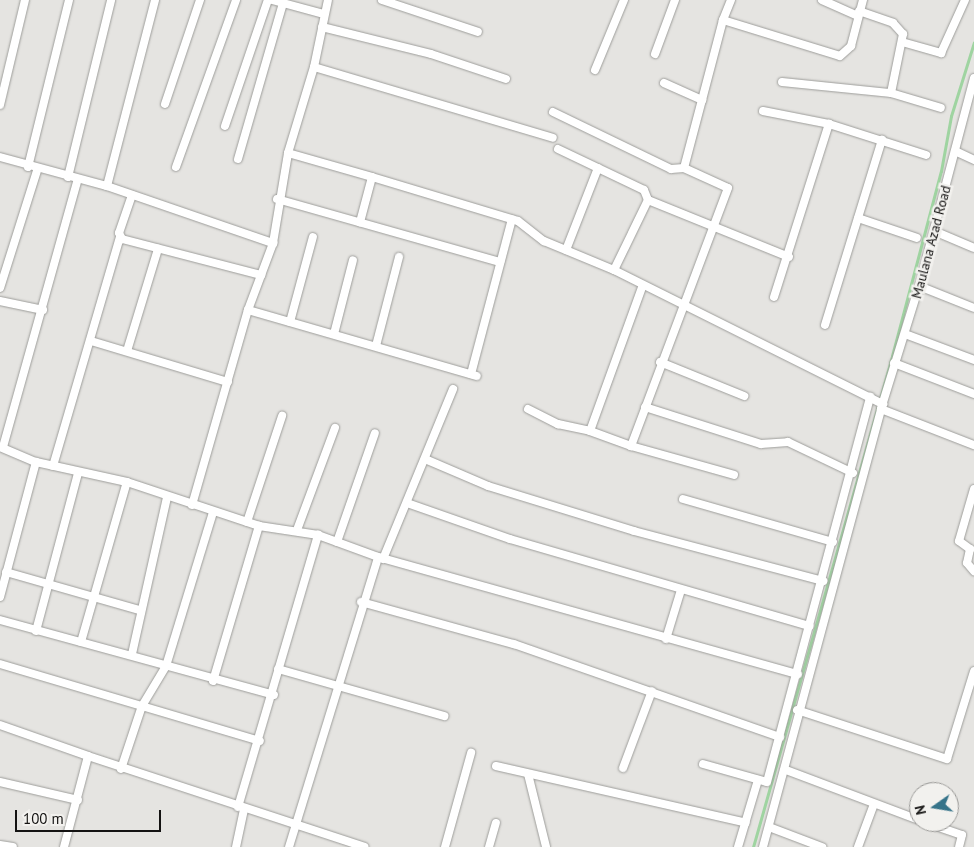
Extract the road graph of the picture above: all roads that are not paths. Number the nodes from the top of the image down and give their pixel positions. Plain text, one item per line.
1 (25, 0) edge
2 (69, 0) edge
3 (111, 0) edge
4 (155, 0) edge
5 (200, 0) edge
6 (236, 0) edge
7 (268, 0) edge
8 (272, 0) edge
9 (328, 0) edge
10 (382, 0) edge
11 (624, 0) edge
12 (675, 0) edge
13 (731, 0) edge
14 (822, 0) edge
15 (864, 0) edge
16 (965, 0) edge
17 (283, 3) junction
18 (324, 14) junction
19 (859, 14) junction
20 (723, 20) junction
21 (322, 27) junction
22 (478, 32) dead end
23 (902, 42) junction
24 (655, 54) dead end
25 (314, 67) junction
26 (595, 70) dead end
27 (974, 78) edge
28 (506, 79) dead end
29 (782, 82) dead end
30 (664, 83) dead end
31 (891, 93) junction
32 (702, 100) junction
33 (165, 104) dead end
34 (0, 105) edge
35 (970, 105) edge
36 (941, 108) dead end
37 (763, 111) dead end
38 (553, 112) dead end
39 (829, 124) junction
40 (225, 126) dead end
41 (552, 138) dead end
42 (882, 140) junction
43 (558, 149) dead end
44 (955, 151) junction
45 (288, 153) junction
46 (926, 155) dead end
47 (0, 158) edge
48 (238, 159) dead end
49 (974, 160) edge
50 (28, 167) junction
51 (176, 167) dead end
52 (598, 168) junction
53 (684, 168) junction
54 (37, 171) junction
55 (68, 177) junction
56 (372, 177) junction
57 (78, 179) junction
58 (107, 186) junction
59 (132, 195) junction
60 (277, 199) junction
61 (648, 200) junction
62 (858, 218) junction
63 (512, 219) junction
64 (360, 222) junction
65 (713, 227) junction
66 (934, 232) junction
67 (120, 237) junction
68 (313, 237) dead end
69 (917, 238) dead end
70 (273, 243) junction
71 (974, 248) edge
72 (158, 249) junction
73 (566, 250) junction
74 (399, 257) dead end
75 (789, 257) junction
76 (353, 260) dead end
77 (500, 262) junction
78 (614, 270) junction
79 (261, 275) junction
80 (919, 286) junction
81 (642, 287) junction
82 (0, 288) edge
83 (774, 297) dead end
84 (0, 301) edge
85 (682, 308) junction
86 (974, 308) edge
87 (43, 310) junction
88 (248, 310) junction
89 (290, 322) junction
90 (825, 325) dead end
91 (334, 334) junction
92 (905, 334) junction
93 (91, 341) junction
94 (376, 346) junction
95 (127, 352) junction
96 (974, 360) edge
97 (660, 362) junction
98 (894, 363) junction
99 (228, 382) junction
100 (454, 389) dead end
101 (974, 394) edge
102 (744, 396) dead end
103 (878, 402) junction
104 (645, 407) junction
105 (528, 409) dead end
106 (282, 416) dead end
107 (335, 428) dead end
108 (590, 431) junction
109 (375, 433) dead end
110 (974, 445) edge
111 (631, 446) junction
112 (1, 447) edge
113 (425, 459) junction
114 (36, 462) junction
115 (53, 466) junction
116 (78, 473) junction
117 (853, 473) junction
118 (734, 475) dead end
119 (128, 482) junction
120 (974, 489) edge
121 (167, 497) junction
122 (683, 499) dead end
123 (407, 502) junction
124 (192, 505) junction
125 (214, 512) junction
126 (247, 522) junction
127 (260, 526) junction
128 (297, 530) junction
129 (318, 535) junction
130 (337, 542) junction
131 (833, 542) junction
132 (380, 558) junction
133 (974, 571) edge
134 (6, 572) junction
135 (48, 581) junction
136 (823, 581) junction
137 (680, 590) junction
138 (0, 597) edge
139 (93, 599) junction
140 (361, 602) junction
141 (139, 610) junction
142 (0, 620) edge
143 (810, 626) junction
144 (36, 630) junction
145 (666, 639) junction
146 (81, 642) junction
147 (132, 654) junction
148 (0, 664) edge
149 (166, 666) junction
150 (278, 669) junction
151 (974, 671) edge
152 (798, 674) junction
153 (213, 682) junction
154 (338, 686) junction
155 (652, 691) junction
156 (274, 695) junction
157 (142, 706) junction
158 (797, 710) junction
159 (444, 716) dead end
160 (0, 725) edge
161 (780, 737) junction
162 (260, 742) junction
163 (471, 753) dead end
164 (88, 756) junction
165 (703, 764) dead end
166 (496, 766) dead end
167 (121, 768) junction
168 (623, 768) dead end
169 (786, 770) junction
170 (528, 774) junction
171 (758, 780) junction
172 (0, 782) edge
173 (78, 800) junction
174 (874, 804) junction
175 (241, 808) junction
176 (909, 816) edge
177 (496, 823) dead end
178 (746, 823) junction
179 (296, 825) junction
180 (769, 827) junction
181 (951, 832) edge
182 (0, 845) edge
183 (347, 845) edge
184 (960, 845) edge
185 (13, 847) edge
186 (64, 847) edge
187 (236, 847) edge
188 (290, 847) edge
189 (364, 847) edge
190 (445, 847) edge
191 (489, 847) edge
192 (546, 847) edge
193 (738, 847) edge
194 (764, 847) edge
195 (822, 847) edge
196 (858, 847) edge
197 (969, 847) edge

1 - 34 street
2 - 50 street
3 - 55 street
4 - 58 street
5 - 33 street
6 - 51 street
7 - 40 street
8 - 17 street
9 - 18 street
10 - 22 street
11 - 26 street
12 - 24 street
13 - 20 street
14 - 19 street
15 - 19 street
16 - 23 street
17 - 18 street
17 - 48 street
18 - 21 street
19 - 20 street
19 - 23 street
20 - 32 street
21 - 25 street
21 - 28 street
23 - 31 street
25 - 41 street
25 - 45 street
27 - 35 street, Maulana Azad Road
29 - 31 street
30 - 32 street
31 - 36 street
32 - 53 street
35 - 44 street, Maulana Azad Road
37 - 39 street
38 - 53 street
39 - 42 street
39 - 75 street
42 - 46 street
42 - 62 street
43 - 52 street
44 - 49 street
44 - 66 street, Maulana Azad Road
45 - 56 street
45 - 60 street
47 - 50 street
50 - 54 street
52 - 61 street
52 - 73 street
53 - 65 street
54 - 55 street
54 - 82 street
55 - 57 street
56 - 63 street
56 - 64 street
57 - 58 street
57 - 87 street
58 - 59 street
59 - 67 street
59 - 70 street
60 - 64 street
60 - 70 street
61 - 65 street
61 - 78 street
62 - 69 street
62 - 90 street
63 - 73 street
63 - 77 street
64 - 77 street
65 - 75 street
65 - 85 street
66 - 71 street
66 - 80 street, Maulana Azad Road
67 - 72 street
67 - 93 street
68 - 89 street
70 - 79 street
72 - 79 street
72 - 95 street
73 - 78 street
74 - 94 street
75 - 83 street
76 - 91 street
77 - 94 street
78 - 81 street
79 - 88 street
80 - 86 street
80 - 92 street, Maulana Azad Road
81 - 85 street
81 - 108 street
84 - 87 street
85 - 97 street
85 - 103 street
87 - 112 street
88 - 89 street
88 - 99 street
89 - 91 street
91 - 94 street
92 - 96 street
92 - 98 street, Maulana Azad Road
93 - 95 street
93 - 115 street
95 - 99 street
97 - 102 street
97 - 104 street
98 - 101 street
98 - 103 street, Maulana Azad Road
99 - 124 street
100 - 113 street
103 - 110 street
103 - 117 street
103 - 158 street
104 - 111 street
104 - 117 street
105 - 108 street
106 - 126 street
107 - 128 street
108 - 111 street
109 - 130 street
111 - 118 street
112 - 114 street
113 - 123 street
113 - 136 street
114 - 115 street
114 - 134 street
115 - 116 street
116 - 119 street
116 - 135 street
117 - 131 street
119 - 121 street
119 - 139 street
120 - 133 street
121 - 124 street
121 - 141 street
122 - 131 street
123 - 132 street
123 - 137 street
124 - 125 street
125 - 126 street
125 - 149 street
126 - 127 street
127 - 128 street
127 - 153 street
128 - 129 street
129 - 130 street
129 - 150 street
130 - 132 street
131 - 136 street
132 - 140 street
132 - 145 street
134 - 135 street
134 - 138 street
135 - 139 street
135 - 144 street
136 - 143 street
137 - 143 street
137 - 145 street
139 - 141 street
139 - 146 street
140 - 154 street
140 - 155 street
141 - 147 street
142 - 144 street
143 - 152 street
144 - 146 street
145 - 152 street
146 - 147 street
147 - 149 street
148 - 157 street
149 - 153 street
149 - 157 street
150 - 154 street
150 - 156 street
151 - 158 street
152 - 161 street
153 - 156 street
154 - 159 street
154 - 179 street
155 - 161 street
155 - 168 street
156 - 162 street
157 - 162 street
157 - 167 street
158 - 169 street
160 - 164 street
161 - 171 street
162 - 175 street
163 - 190 street
164 - 167 street
164 - 173 street
165 - 171 street
166 - 170 street
167 - 175 street
169 - 174 street
169 - 180 street
170 - 178 street
170 - 192 street
171 - 178 street
172 - 173 street
173 - 186 street
174 - 176 street
174 - 196 street
175 - 179 street
175 - 187 street
177 - 191 street
178 - 193 street
179 - 183 street
179 - 188 street
180 - 194 street
180 - 195 street
181 - 184 street
182 - 185 street
183 - 189 street
184 - 197 street

